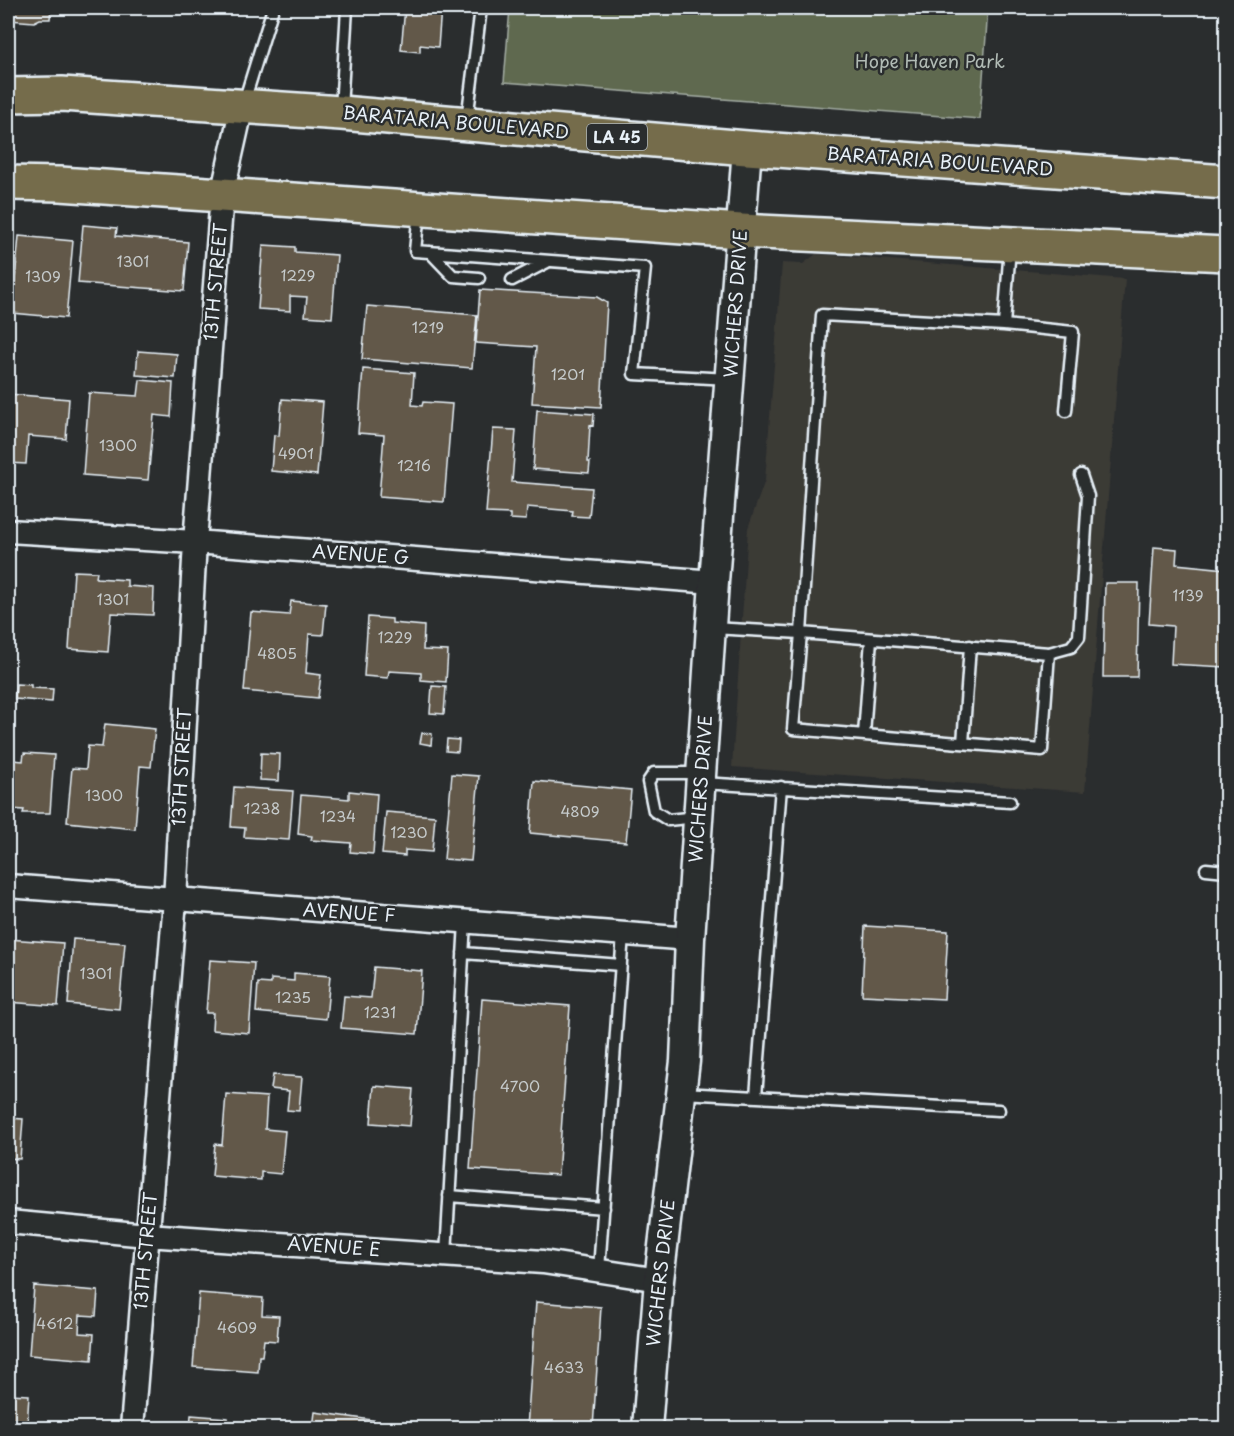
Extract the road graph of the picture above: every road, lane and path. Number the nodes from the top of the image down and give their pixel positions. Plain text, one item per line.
1 (273, 8) edge
2 (347, 8) edge
3 (482, 8) edge
4 (8, 95) edge
5 (242, 106) junction
6 (341, 113) junction
7 (466, 124) junction
8 (747, 148) junction
9 (1227, 182) edge
10 (8, 183) edge
11 (222, 195) junction
12 (419, 209) junction
13 (741, 231) junction
14 (1010, 244) junction
15 (430, 252) junction
16 (1227, 254) edge
17 (548, 261) junction
18 (479, 278) dead end
19 (512, 280) dead end
20 (1004, 325) junction
21 (730, 379) junction
22 (1066, 411) dead end
23 (1081, 475) dead end
24 (8, 531) edge
25 (195, 542) junction
26 (714, 582) junction
27 (711, 628) junction
28 (801, 633) junction
29 (871, 639) junction
30 (970, 646) junction
31 (1048, 653) junction
32 (864, 735) junction
33 (963, 743) junction
34 (701, 778) junction
35 (781, 787) junction
36 (1010, 802) dead end
37 (699, 817) junction
38 (1206, 869) dead end
39 (1227, 871) edge
40 (8, 886) edge
41 (175, 900) junction
42 (465, 922) junction
43 (623, 934) junction
44 (690, 939) junction
45 (463, 954) junction
46 (621, 965) junction
47 (681, 1092) junction
48 (756, 1096) junction
49 (999, 1110) dead end
50 (449, 1196) junction
51 (604, 1208) junction
52 (8, 1222) edge
53 (147, 1235) junction
54 (446, 1255) junction
55 (599, 1270) junction
56 (659, 1280) junction
57 (132, 1428) edge
58 (647, 1428) edge

1 - 5 lane
2 - 6 lane
3 - 7 lane
4 - 5 main road, BARATARIA BOULEVARD / LA 45
5 - 6 main road, BARATARIA BOULEVARD / LA 45
5 - 11 street, 13TH STREET
6 - 7 main road, BARATARIA BOULEVARD / LA 45
7 - 8 main road, BARATARIA BOULEVARD / LA 45
8 - 9 main road, BARATARIA BOULEVARD / LA 45
8 - 13 street, WICHERS DRIVE
10 - 11 main road
11 - 12 main road
11 - 25 street, 13TH STREET
12 - 13 main road
12 - 15 lane
13 - 14 main road
13 - 21 street, WICHERS DRIVE
14 - 16 main road
14 - 20 lane
15 - 17 lane
15 - 18 lane
17 - 19 lane
17 - 21 lane
20 - 22 lane
20 - 28 lane
21 - 26 street, WICHERS DRIVE
23 - 31 lane
24 - 25 street, AVENUE G
25 - 26 street, AVENUE G
25 - 41 street, 13TH STREET
26 - 27 street, WICHERS DRIVE
27 - 28 lane
27 - 34 street, WICHERS DRIVE
28 - 29 lane
28 - 32 lane
29 - 30 lane
29 - 32 lane
30 - 31 lane
30 - 33 lane
31 - 33 lane
32 - 33 lane
34 - 35 lane
34 - 37 street, WICHERS DRIVE
34 - 37 lane
35 - 36 lane
35 - 48 lane
37 - 44 street, WICHERS DRIVE
38 - 39 lane
40 - 41 street, AVENUE F
41 - 42 street, AVENUE F
41 - 53 street, 13TH STREET
42 - 43 street, AVENUE F
42 - 45 lane
43 - 44 street, AVENUE F
43 - 46 lane
44 - 47 street, WICHERS DRIVE
45 - 46 lane
45 - 50 lane
46 - 51 lane
47 - 48 lane
47 - 56 street, WICHERS DRIVE
48 - 49 lane
50 - 51 lane
50 - 54 lane
51 - 55 lane
52 - 53 street, AVENUE E
53 - 54 street, AVENUE E
53 - 57 street, 13TH STREET
54 - 55 street, AVENUE E
55 - 56 street, AVENUE E
56 - 58 street, WICHERS DRIVE

